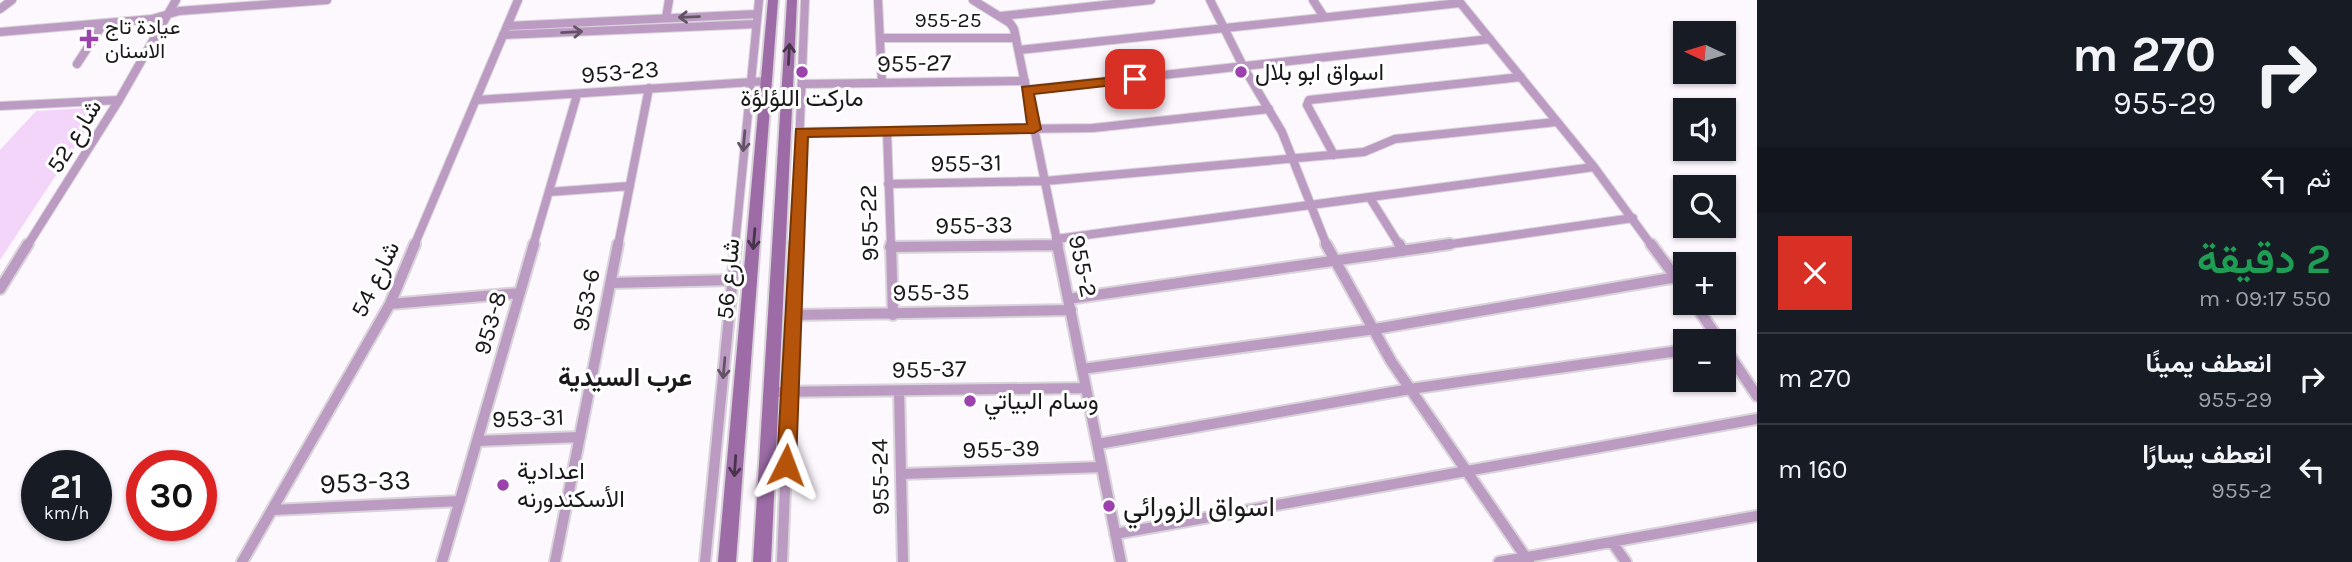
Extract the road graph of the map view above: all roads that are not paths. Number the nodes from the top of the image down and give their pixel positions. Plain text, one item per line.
1 (12, 0) edge
2 (176, 0) edge
3 (327, 0) edge
4 (518, 0) edge
5 (669, 0) edge
6 (759, 0) edge
7 (773, 0) edge
8 (792, 0) edge
9 (805, 0) edge
10 (878, 0) edge
11 (973, 0) edge
12 (1151, 0) edge
13 (1210, 0) edge
14 (1312, 0) edge
15 (304, 1) edge
16 (1459, 2) edge
17 (0, 9) edge
18 (168, 14) junction
19 (1001, 16) junction
20 (1324, 17) junction
21 (666, 18) junction
22 (757, 19) junction
23 (772, 21) junction
24 (791, 21) junction
25 (103, 24) junction
26 (1223, 29) junction
27 (505, 30) junction
28 (0, 32) edge
29 (1016, 37) junction
30 (880, 38) junction
31 (1490, 39) junction
32 (1019, 50) junction
33 (77, 64) dead end
34 (1244, 68) junction
35 (1521, 76) junction
36 (767, 81) junction
37 (750, 82) junction
38 (882, 83) junction
39 (803, 84) junction
40 (1026, 86) junction
41 (649, 88) junction
42 (577, 95) junction
43 (119, 100) junction
44 (477, 100) junction
45 (0, 106) edge
46 (1269, 109) junction
47 (1556, 122) junction
48 (1034, 129) junction
49 (887, 131) junction
50 (801, 132) junction
51 (1334, 155) junction
52 (1294, 158) junction
53 (1594, 167) junction
54 (1045, 181) junction
55 (888, 184) junction
56 (630, 186) junction
57 (549, 192) junction
58 (1370, 198) junction
59 (1311, 207) junction
60 (1633, 218) junction
61 (1057, 242) junction
62 (890, 247) junction
63 (1403, 251) junction
64 (1333, 261) junction
65 (1673, 272) edge
66 (1673, 278) edge
67 (732, 280) junction
68 (611, 283) junction
69 (0, 289) edge
70 (520, 293) junction
71 (390, 304) junction
72 (1070, 304) junction
73 (793, 315) junction
74 (892, 315) junction
75 (1375, 329) junction
76 (1673, 352) edge
77 (1736, 365) edge
78 (1083, 369) junction
79 (1087, 388) junction
80 (1410, 389) junction
81 (899, 391) junction
82 (772, 392) junction
83 (790, 392) junction
84 (1757, 396) edge
85 (1757, 419) edge
86 (580, 437) junction
87 (478, 441) junction
88 (1098, 444) junction
89 (1102, 467) junction
90 (1465, 472) junction
91 (901, 474) junction
92 (460, 501) junction
93 (273, 510) junction
94 (1757, 516) edge
95 (1115, 534) junction
96 (1612, 542) junction
97 (1528, 560) edge
98 (242, 562) edge
99 (442, 562) edge
100 (555, 562) edge
101 (705, 562) edge
102 (727, 562) edge
103 (762, 562) edge
104 (782, 562) edge
105 (903, 562) edge
106 (1121, 562) edge
107 (1499, 562) edge
108 (1626, 562) edge

1 - 17 street
2 - 18 street, شارع 52
3 - 15 street
4 - 27 street, شارع 54
5 - 21 street
6 - 22 street
7 - 23 street, شارع 56
8 - 24 street, شارع 56
9 - 39 street
10 - 30 street
11 - 19 street, 955-2
12 - 19 street
13 - 26 street
14 - 20 street
15 - 18 street
16 - 20 street
16 - 31 street
18 - 25 street
18 - 43 street, شارع 52
19 - 29 street, 955-2
20 - 26 street
22 -> 21 street
21 - 27 street
27 -> 22 street
22 - 37 street
23 - 24 street
23 - 36 street, شارع 56
82 -> 24 street, شارع 56
25 - 28 street
25 - 33 street
26 - 32 street
26 - 34 street
27 - 44 street, شارع 54
29 - 30 street, 955-25
29 - 32 street, 955-2
30 - 38 street
31 - 34 street, 955-27
31 - 35 street
32 - 40 street, 955-2
34 - 40 street, 955-27
34 - 46 street
35 - 47 street
35 - 51 street
36 - 37 street, 953-23
36 -> 102 street, شارع 56
37 - 41 street, 953-23
37 -> 67 street
38 - 39 street, 955-27
38 - 40 street, 955-27
39 - 50 street
40 - 48 street, 955-2
41 - 42 street, 953-23
41 - 56 street, 953-6
42 - 44 street, 953-23
42 - 57 street, 953-8
43 - 45 street
43 - 69 street, شارع 52
44 - 71 street, شارع 54
46 - 48 street
46 - 52 street
47 - 51 street, 955-31
47 - 53 street
48 - 49 street
48 - 54 street, 955-2
49 - 50 street
49 - 55 street, 955-22
50 - 73 street
51 - 52 street, 955-31
52 - 54 street, 955-31
52 - 59 street
53 - 58 street, 955-33
53 - 60 street
54 - 55 street, 955-31
54 - 61 street, 955-2
55 - 62 street, 955-22
56 - 57 street
56 - 68 street, 953-6
57 - 70 street, 953-8
58 - 59 street, 955-33
58 - 63 street
59 - 61 street, 955-33
59 - 64 street
60 - 63 street, 955-35
60 - 65 street
61 - 62 street, 955-33
61 - 72 street, 955-2
62 - 74 street, 955-22
63 - 64 street, 955-35
64 - 72 street, 955-35
64 - 75 street
66 - 75 street
67 - 68 street
67 -> 101 street
68 - 86 street, 953-6
70 - 71 street
70 - 87 street, 953-8
71 - 93 street, شارع 54
72 - 74 street, 955-35
72 - 78 street, 955-2
73 - 74 street, 955-35
73 - 83 street
75 - 78 street
75 - 80 street
76 - 80 street
77 - 84 street
78 - 79 street, 955-2
79 - 81 street, 955-37
79 - 88 street, 955-2
80 - 88 street
80 - 90 street
81 - 83 street, 955-37
81 - 91 street, 955-24
82 - 83 street, 955-37
82 - 103 street, شارع 56
83 - 104 street
85 - 90 street
86 - 87 street, 953-31
86 - 100 street, 953-6
87 - 92 street, 953-8
88 - 89 street, 955-2
89 - 91 street, 955-39
89 - 95 street, 955-2
90 - 95 street
90 - 97 street
91 - 105 street, 955-24
92 - 93 street, 953-33
92 - 99 street, 953-8
93 - 98 street, شارع 54
94 - 96 street
95 - 106 street, 955-2
96 - 97 street
96 - 108 street
97 - 107 street

